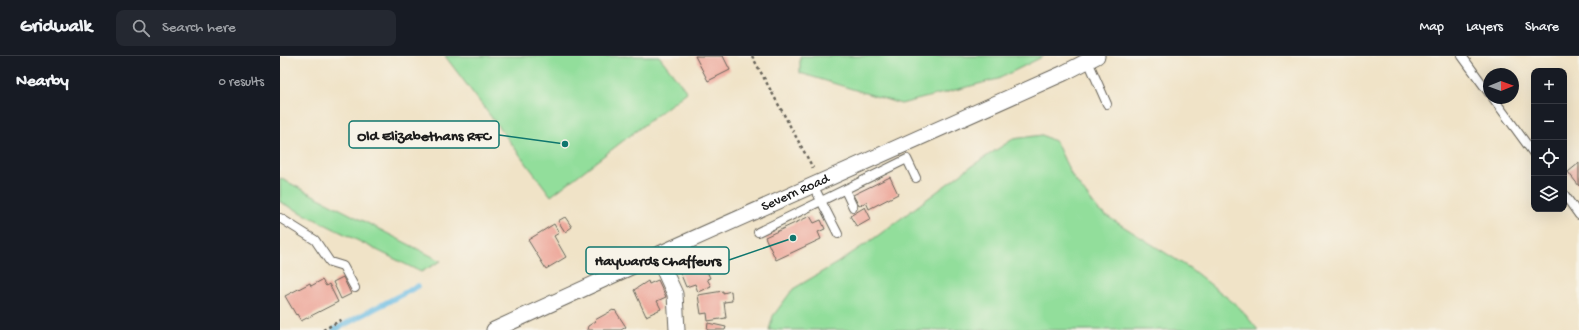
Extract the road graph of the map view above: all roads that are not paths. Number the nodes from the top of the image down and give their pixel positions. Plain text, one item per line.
1 (1462, 56) edge
2 (1092, 58) edge
3 (1483, 85) edge
4 (1107, 104) dead end
5 (1497, 104) edge
6 (1531, 150) edge
7 (916, 178) dead end
8 (817, 183) junction
9 (844, 190) junction
10 (1567, 198) edge
11 (821, 202) junction
12 (853, 207) dead end
13 (1579, 215) edge
14 (280, 218) edge
15 (758, 232) dead end
16 (838, 234) dead end
17 (657, 255) junction
18 (355, 288) dead end
19 (494, 330) edge
20 (677, 330) edge

1 - 3 lane
2 - 4 lane
2 - 8 street, Severn Road
5 - 6 lane
7 - 9 lane
8 - 11 lane
8 - 17 street, Severn Road
9 - 11 lane
9 - 12 lane
10 - 13 lane
11 - 15 lane
11 - 16 lane
14 - 18 lane
17 - 19 street, Severn Road
17 - 20 street

